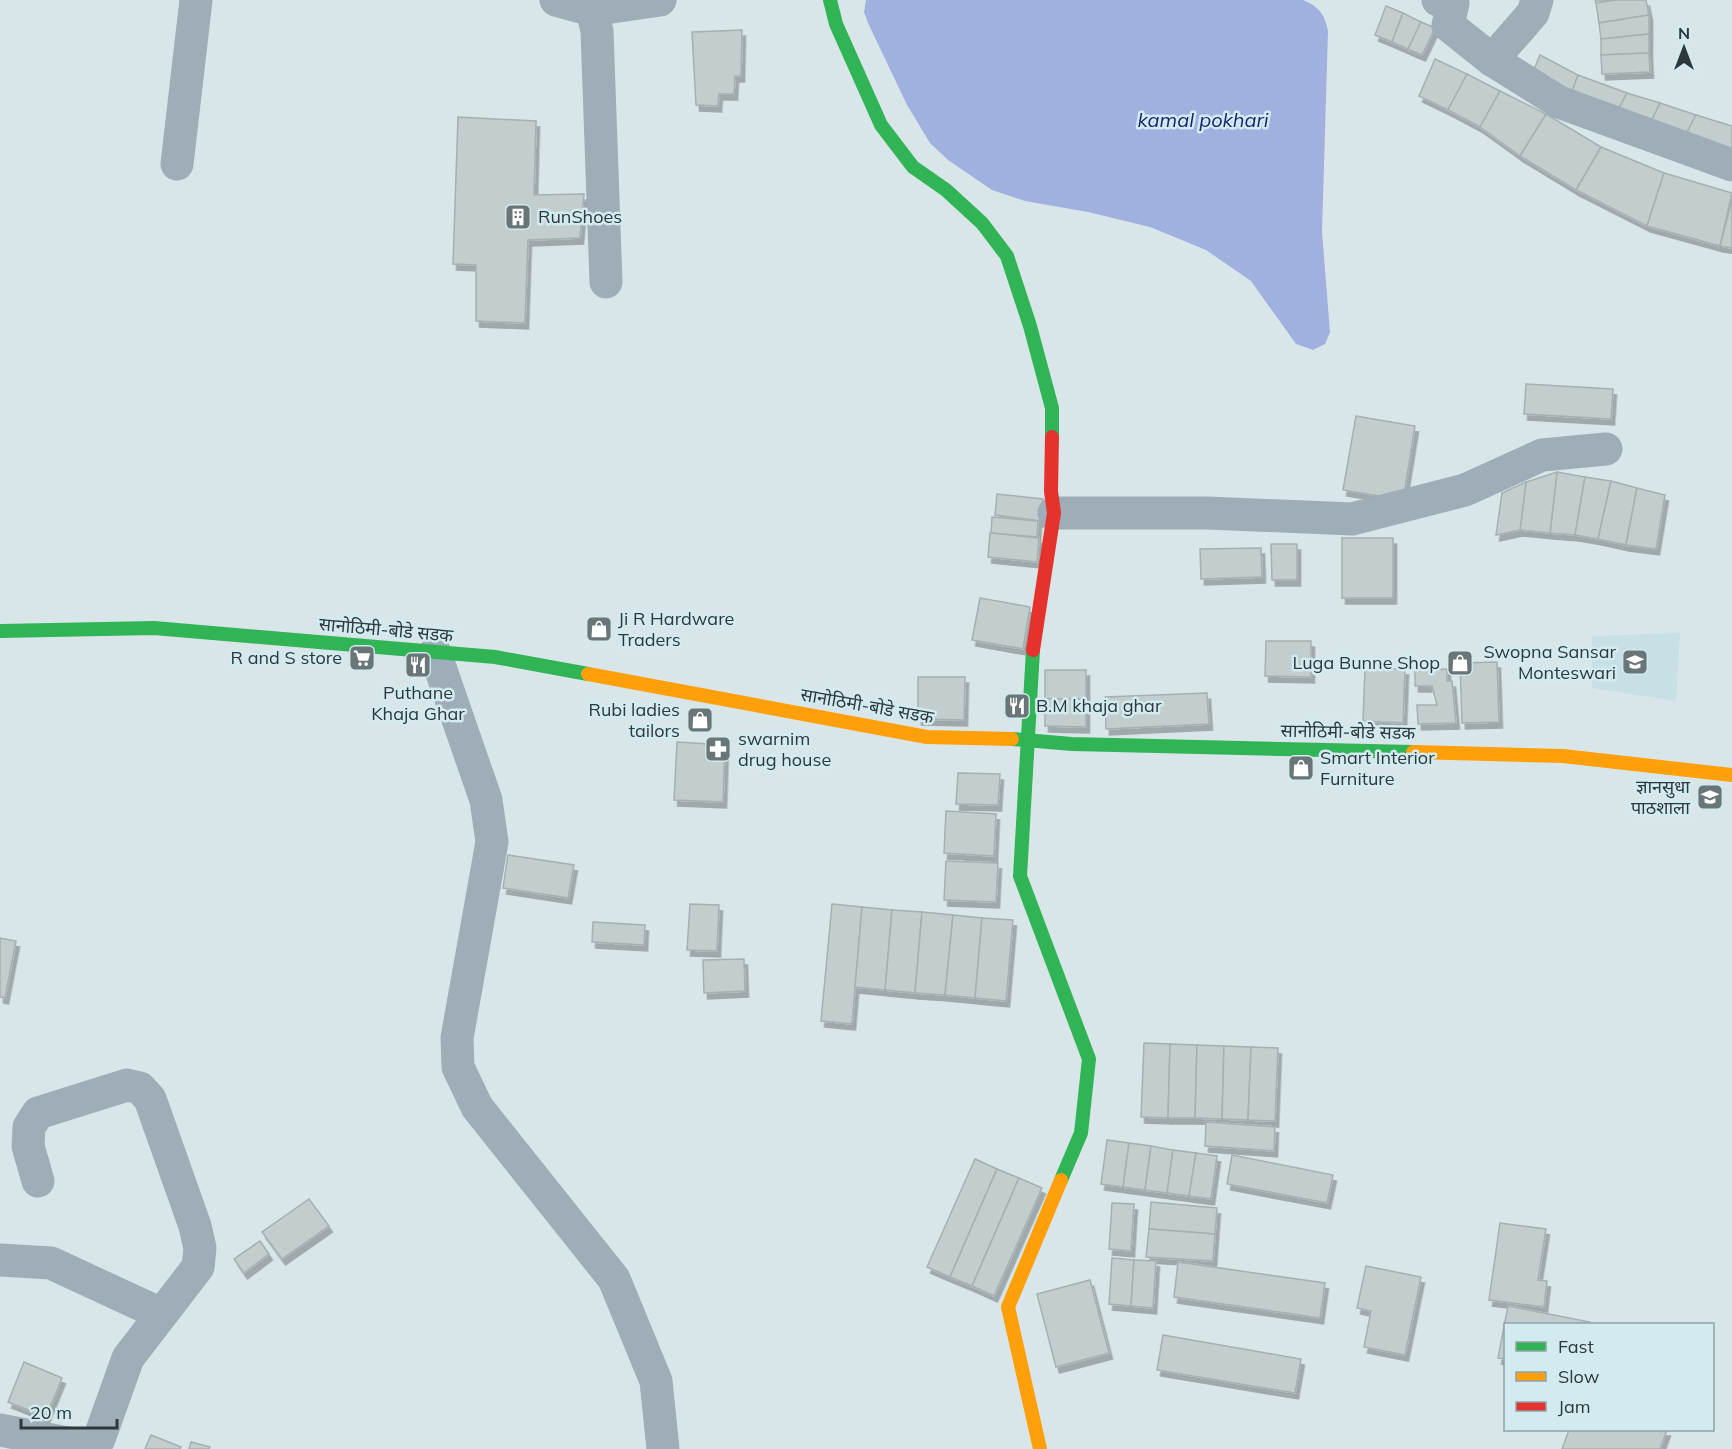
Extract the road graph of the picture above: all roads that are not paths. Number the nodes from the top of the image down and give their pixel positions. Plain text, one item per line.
1 (196, 0) edge
2 (556, 0) edge
3 (660, 0) edge
4 (830, 0) edge
5 (1438, 0) edge
6 (1537, 0) edge
7 (592, 10) junction
8 (1492, 60) junction
9 (177, 164) dead end
10 (1732, 165) edge
11 (606, 282) dead end
12 (1606, 449) dead end
13 (1054, 513) junction
14 (0, 631) edge
15 (435, 653) junction
16 (1027, 739) junction
17 (1732, 775) edge
18 (38, 1181) dead end
19 (0, 1260) edge
20 (161, 1314) junction
21 (0, 1430) edge
22 (663, 1449) edge
23 (1040, 1449) edge

1 - 9 street
2 - 7 street
3 - 7 street
4 - 13 main road
5 - 8 street
6 - 8 street
7 - 11 street
8 - 10 street
12 - 13 street
13 - 16 main road
14 - 15 main road, सानोठिमी-बोडे सडक
15 - 16 main road, सानोठिमी-बोडे सडक
15 - 22 street
16 - 17 main road, सानोठिमी-बोडे सडक
16 - 23 main road
18 - 20 street
19 - 20 street
20 - 21 street

